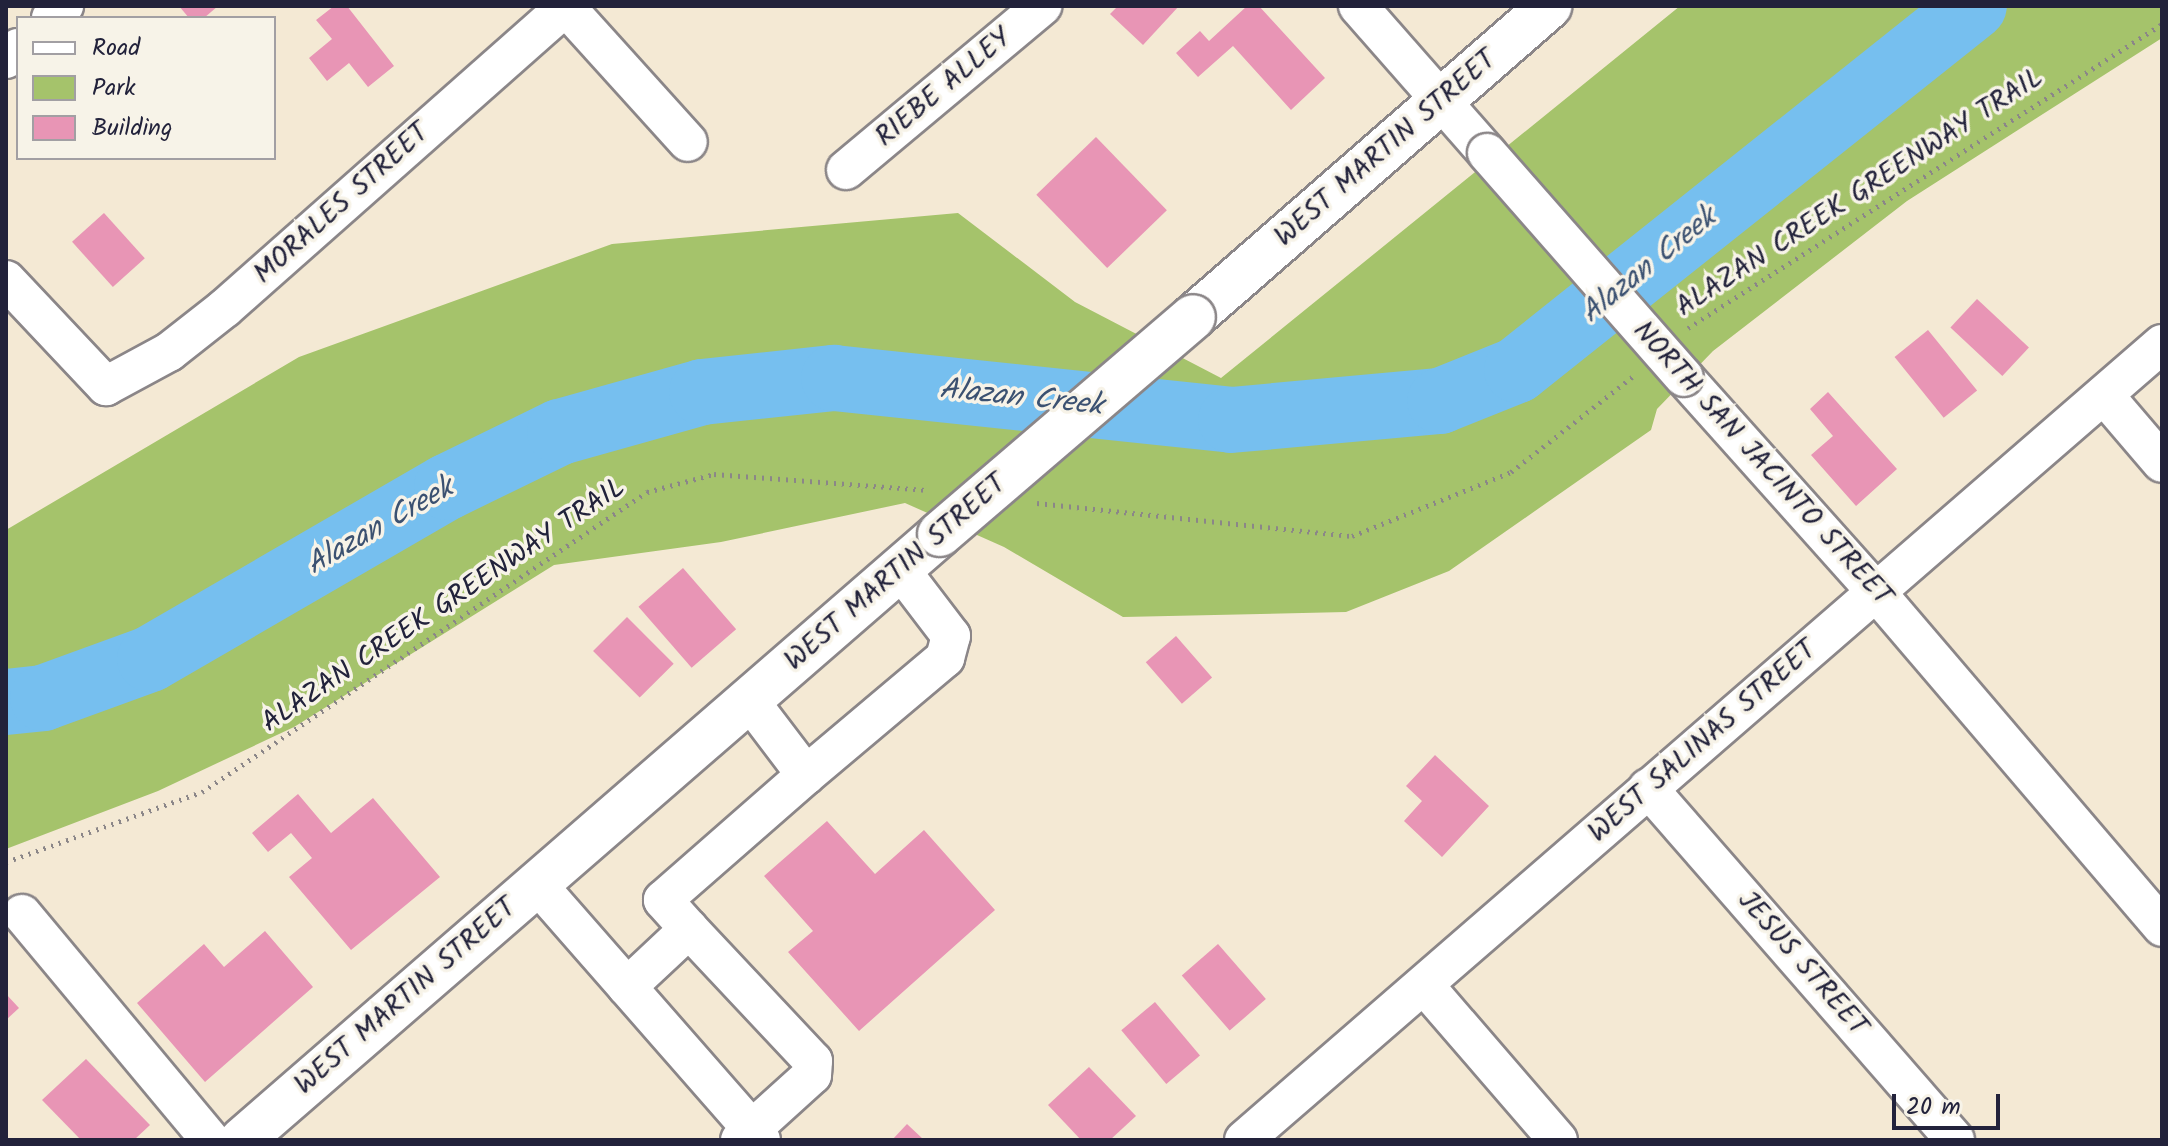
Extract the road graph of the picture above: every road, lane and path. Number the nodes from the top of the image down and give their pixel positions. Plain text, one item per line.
1 (565, 6) edge
2 (1042, 6) edge
3 (1358, 6) edge
4 (1550, 6) edge
5 (2162, 24) edge
6 (1442, 101) junction
7 (688, 142) dead end
8 (846, 170) dead end
9 (6, 280) edge
10 (1676, 336) dead end
11 (2162, 344) edge
12 (1647, 364) dead end
13 (2104, 395) junction
14 (2162, 463) edge
15 (937, 491) dead end
16 (1031, 502) dead end
17 (900, 569) junction
18 (1877, 593) junction
19 (749, 700) junction
20 (806, 775) junction
21 (1648, 788) junction
22 (6, 862) edge
23 (537, 884) junction
24 (22, 914) dead end
25 (2162, 927) edge
26 (689, 929) junction
27 (1424, 985) junction
28 (627, 987) junction
29 (751, 1137) edge
30 (210, 1140) edge
31 (242, 1140) edge
32 (1244, 1140) edge
33 (1558, 1140) edge
34 (1955, 1140) edge

1 - 7 street
1 - 9 street, MORALES STREET
2 - 8 street, RIEBE ALLEY
3 - 6 street, NORTH SAN JACINTO STREET
4 - 6 main road, WEST MARTIN STREET
5 - 10 path, ALAZAN CREEK GREENWAY TRAIL
6 - 17 main road, WEST MARTIN STREET, bridge
6 - 18 street, NORTH SAN JACINTO STREET, bridge
11 - 13 street, WEST SALINAS STREET
12 - 16 path
13 - 14 street
13 - 18 street, WEST SALINAS STREET
15 - 22 path, ALAZAN CREEK GREENWAY TRAIL
17 - 19 main road, WEST MARTIN STREET
17 - 20 street
18 - 21 street, WEST SALINAS STREET
18 - 25 street, NORTH SAN JACINTO STREET
19 - 20 street
19 - 23 main road, WEST MARTIN STREET
20 - 26 street
21 - 27 street, WEST SALINAS STREET
21 - 34 street, JESUS STREET
23 - 28 street
23 - 31 main road, WEST MARTIN STREET
24 - 30 street
26 - 28 street
26 - 29 street
27 - 32 street, WEST SALINAS STREET
27 - 33 street
28 - 29 street

